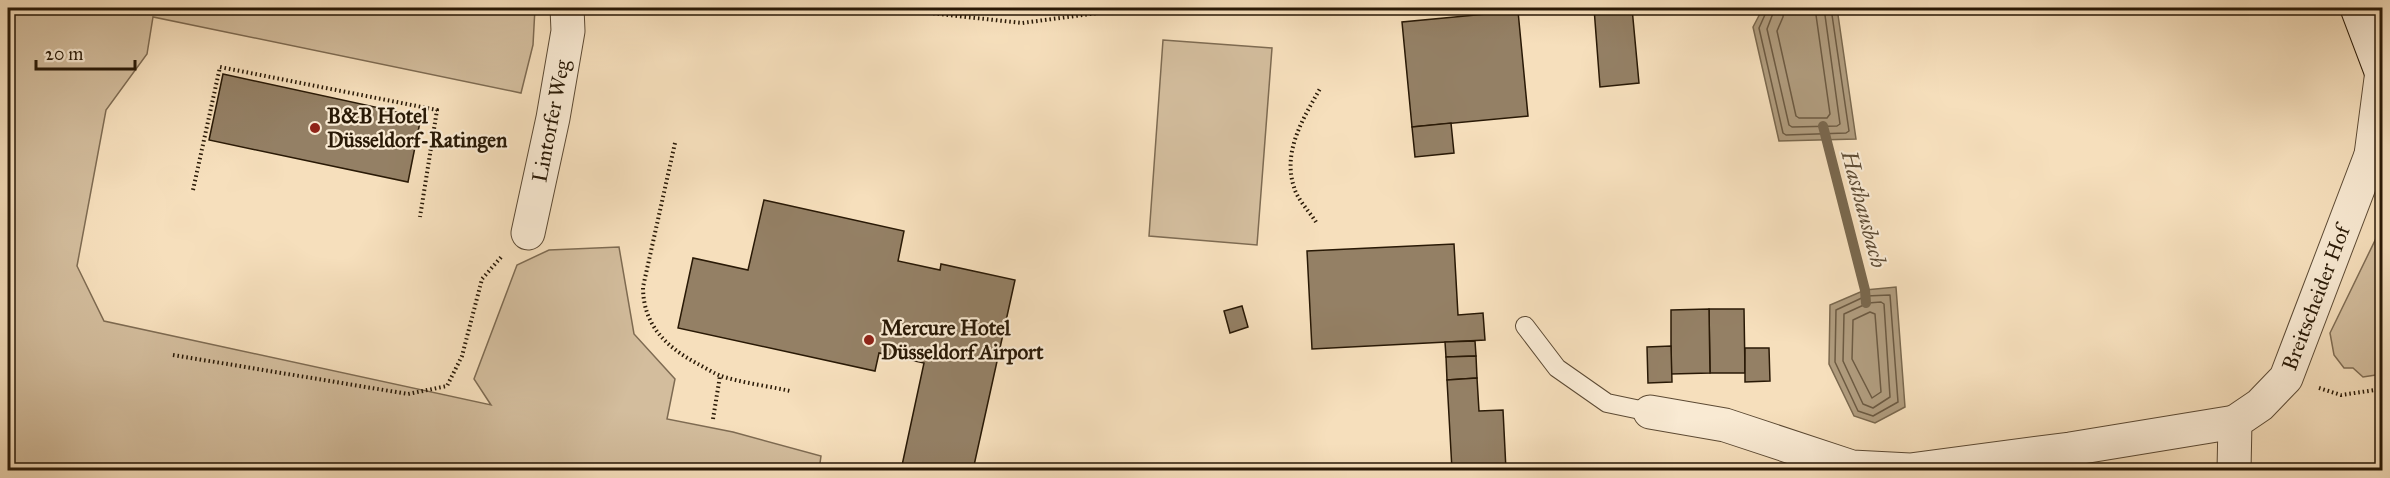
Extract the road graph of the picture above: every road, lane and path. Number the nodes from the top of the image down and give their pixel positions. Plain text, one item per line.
1 (567, 8) edge
2 (884, 8) edge
3 (1158, 8) edge
4 (2357, 8) edge
5 (2382, 72) edge
6 (1321, 87) dead end
7 (675, 143) dead end
8 (2377, 146) edge
9 (193, 190) dead end
10 (420, 218) dead end
11 (1316, 222) dead end
12 (528, 233) joint
13 (1525, 326) dead end
14 (173, 355) dead end
15 (720, 376) junction
16 (2286, 378) junction
17 (2382, 389) edge
18 (790, 391) dead end
19 (1650, 412) joint
20 (712, 419) dead end
21 (2235, 422) junction
22 (2070, 460) edge
23 (2234, 471) edge

1 - 12 street, Lintorfer Weg
2 - 3 path
4 - 5 street
5 - 8 street, Breitscheider Hof
6 - 11 path
7 - 15 path
8 - 16 street, Breitscheider Hof
9 - 10 path
12 - 14 path
13 - 19 lane, Breitscheider Hof
15 - 18 path
15 - 20 path
16 - 17 path
16 - 21 street, Breitscheider Hof
19 - 22 street, Breitscheider Hof
21 - 22 street, Breitscheider Hof
21 - 23 street

